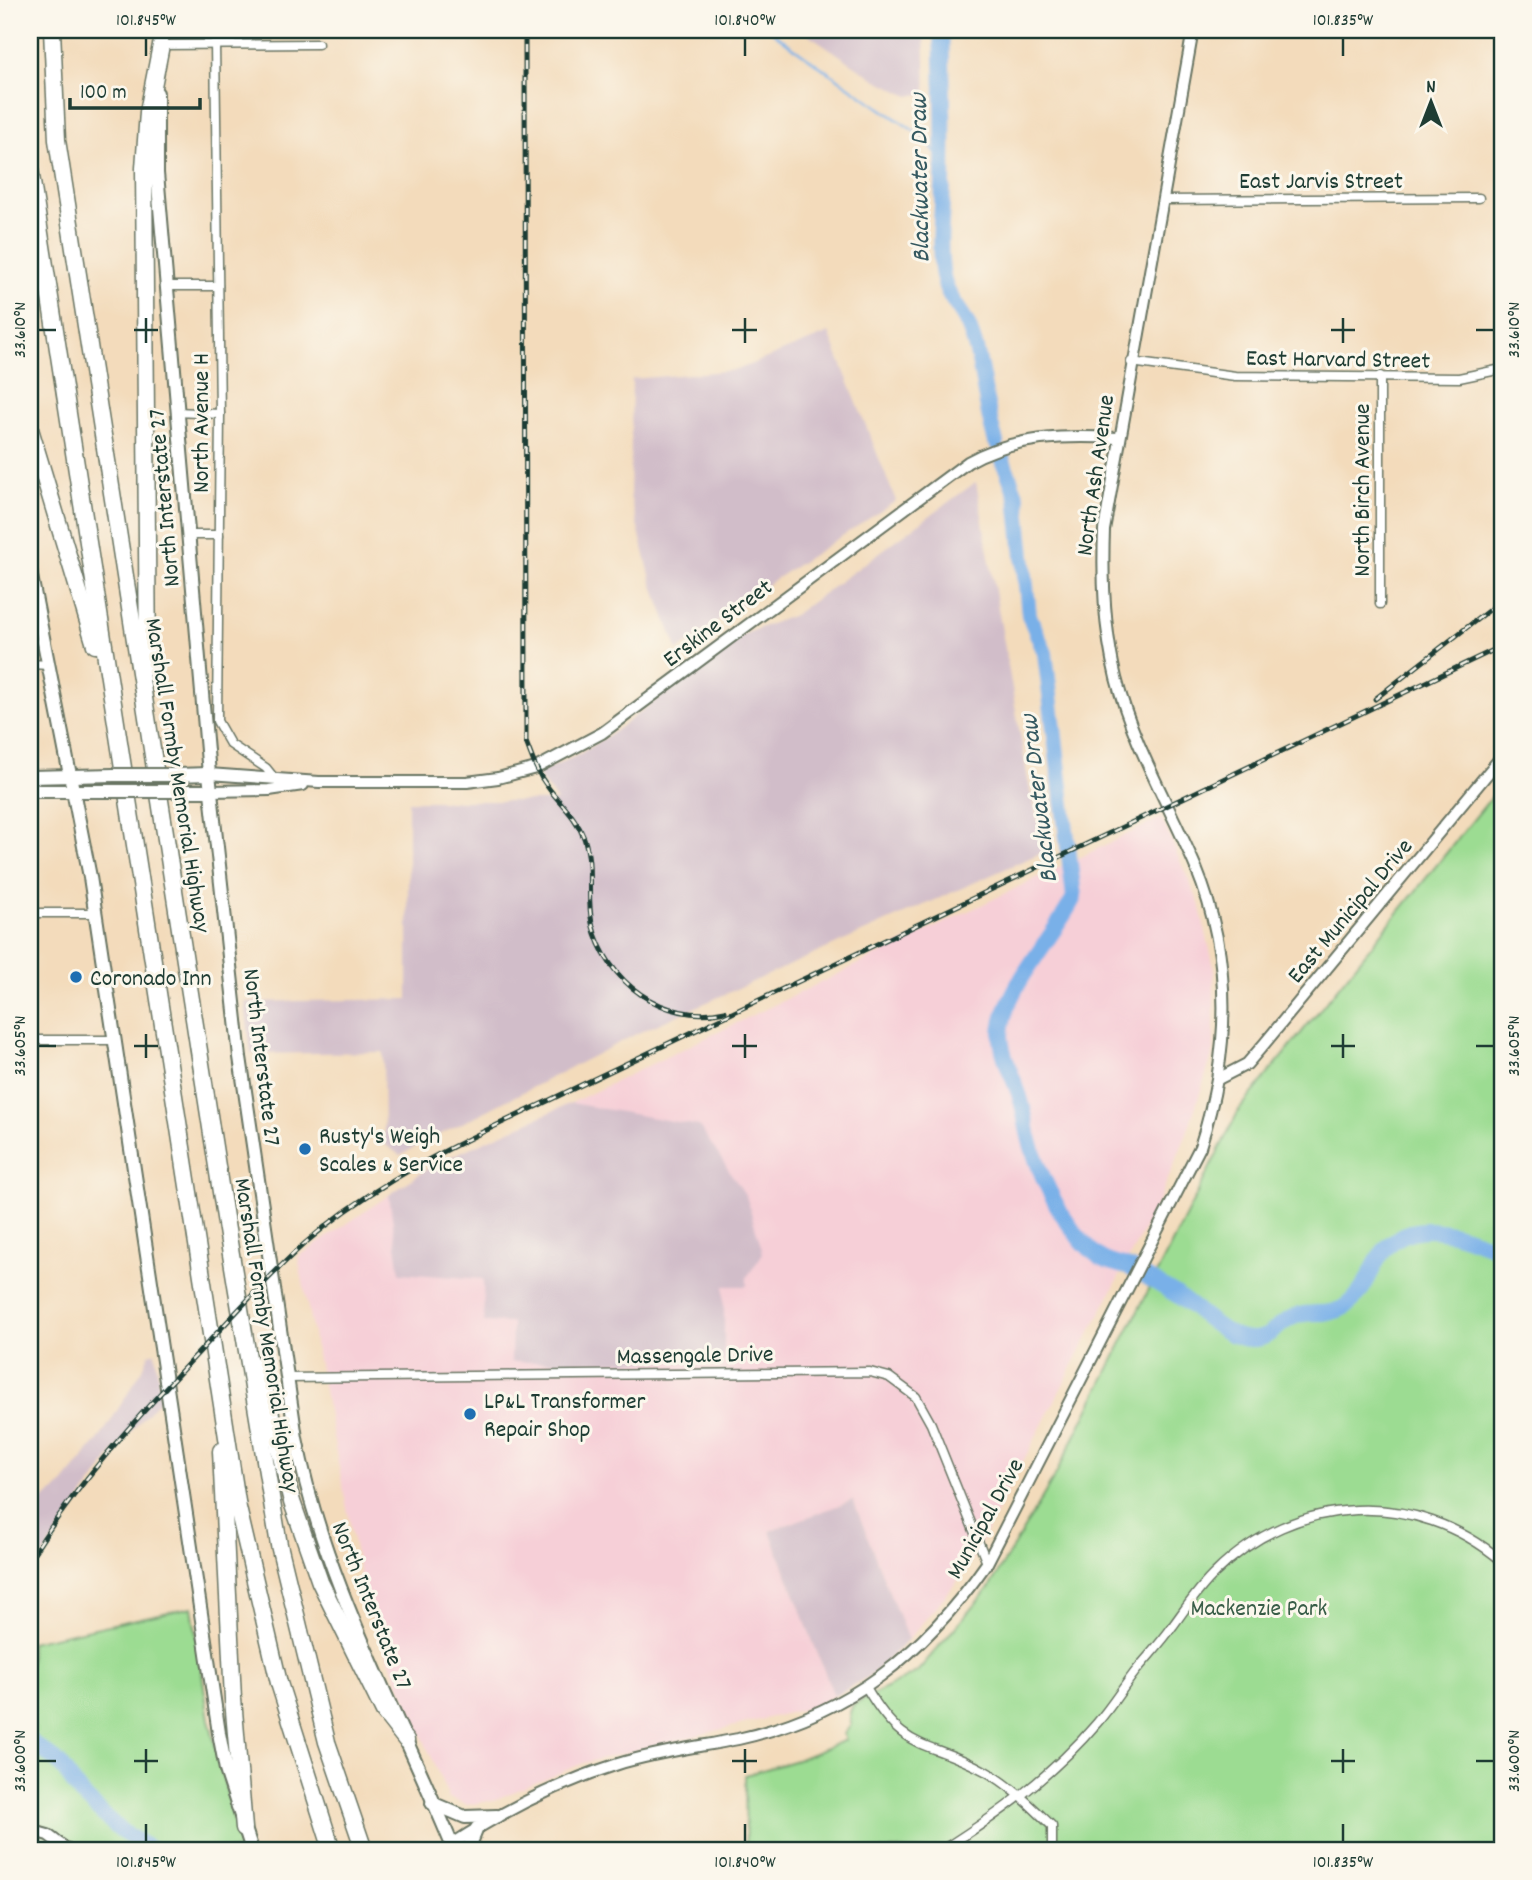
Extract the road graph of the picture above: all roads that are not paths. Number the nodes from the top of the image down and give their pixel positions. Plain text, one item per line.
1 (52, 30) edge
2 (1193, 30) edge
3 (162, 38) edge
4 (215, 43) junction
5 (318, 44) dead end
6 (30, 169) edge
7 (1479, 198) dead end
8 (1163, 200) junction
9 (165, 286) junction
10 (218, 286) junction
11 (1131, 362) junction
12 (1502, 369) edge
13 (1380, 376) junction
14 (176, 412) junction
15 (220, 414) junction
16 (30, 429) edge
17 (1118, 438) junction
18 (219, 535) junction
19 (188, 536) junction
20 (30, 571) edge
21 (1380, 604) dead end
22 (30, 664) edge
23 (49, 665) junction
24 (111, 693) junction
25 (1502, 756) edge
26 (153, 757) junction
27 (209, 774) junction
28 (71, 775) junction
29 (30, 778) edge
30 (274, 778) junction
31 (319, 782) junction
32 (30, 788) edge
33 (211, 791) junction
34 (74, 792) junction
35 (30, 913) edge
36 (96, 913) junction
37 (30, 1040) edge
38 (116, 1040) junction
39 (1218, 1079) junction
40 (227, 1230) junction
41 (287, 1378) junction
42 (222, 1407) junction
43 (1502, 1561) edge
44 (987, 1563) junction
45 (866, 1687) junction
46 (406, 1740) junction
47 (1021, 1796) junction
48 (432, 1803) junction
49 (498, 1816) junction
50 (477, 1828) junction
51 (30, 1830) edge
52 (248, 1840) edge
53 (363, 1847) edge
54 (450, 1848) edge
55 (331, 1849) edge
56 (68, 1850) edge
57 (468, 1850) edge
58 (942, 1850) edge
59 (1052, 1850) edge

1 - 26 highway, Marshall Formby Memorial Highway
2 - 8 street, North Ash Avenue
3 - 4 street
3 - 9 main road, North Interstate 27
3 - 26 highway
4 - 5 street
4 - 10 street, North Avenue H
6 - 24 highway
7 - 8 street, East Jarvis Street
8 - 11 street, North Ash Avenue
9 - 10 street
9 - 14 main road, North Interstate 27
10 - 15 street, North Avenue H
11 - 13 street, East Harvard Street
11 - 17 street, North Ash Avenue
12 - 13 street, East Harvard Street
13 - 21 street, North Birch Avenue
14 - 15 street
14 - 19 main road, North Interstate 27
15 - 18 street, North Avenue H
16 - 24 highway
17 - 31 street, Erskine Street
17 - 39 street, North Ash Avenue
18 - 19 street
18 - 30 street, North Avenue H
19 - 27 main road, North Interstate 27
20 - 23 main road
22 - 23 street
23 - 28 main road
24 - 42 highway
25 - 39 street, East Municipal Drive
26 - 40 highway, Marshall Formby Memorial Highway
27 - 28 main road, Erskine Street, bridge
27 - 30 street, Erskine Street
27 - 33 main road, North Interstate 27
28 - 29 main road, Erskine Street
28 - 34 main road
30 - 31 street, Erskine Street
31 - 33 street, Erskine Street
32 - 34 main road, Erskine Street
33 - 34 main road, Erskine Street, bridge
33 - 41 main road, North Interstate 27
34 - 36 main road
35 - 36 street
36 - 38 main road
37 - 38 street
38 - 52 main road
39 - 44 street, Municipal Drive
40 - 46 highway
40 - 53 highway, Marshall Formby Memorial Highway
41 - 44 street, Massengale Drive
41 - 46 main road, North Interstate 27
42 - 52 highway
42 - 55 highway
43 - 47 street
44 - 45 street, Municipal Drive
45 - 47 street
45 - 49 street, Municipal Drive
46 - 48 main road, North Interstate 27
47 - 58 street
47 - 59 street
48 - 49 main road
48 - 54 main road, North Interstate 27
49 - 50 street, Municipal Drive
50 - 54 street, Municipal Drive
50 - 57 main road
51 - 56 street

